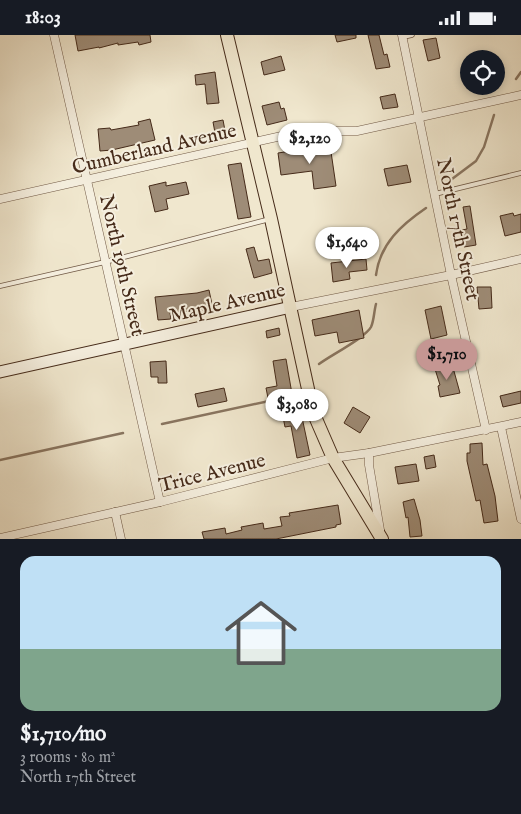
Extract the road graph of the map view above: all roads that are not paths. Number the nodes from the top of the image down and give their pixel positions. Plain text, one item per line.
1 (54, 35) edge
2 (227, 35) edge
3 (412, 35) edge
4 (403, 36) edge
5 (521, 95) edge
6 (420, 118) junction
7 (253, 142) junction
8 (521, 173) edge
9 (87, 181) junction
10 (435, 194) junction
11 (0, 199) edge
12 (271, 219) junction
13 (521, 259) edge
14 (105, 261) junction
15 (451, 275) junction
16 (0, 286) edge
17 (291, 307) junction
18 (124, 345) junction
19 (0, 372) edge
20 (521, 422) edge
21 (501, 427) junction
22 (486, 430) junction
23 (370, 453) junction
24 (333, 459) junction
25 (160, 502) junction
26 (115, 512) junction
27 (521, 519) edge
28 (0, 538) edge
29 (121, 539) edge
30 (381, 539) edge

1 - 9 street, North 19th Street
2 - 7 main road
3 - 4 lane
4 - 6 street, North 17th Street
5 - 6 street, Cumberland Avenue
6 - 7 street, Cumberland Avenue
6 - 10 street, North 17th Street
7 - 9 street, Cumberland Avenue
7 - 12 main road
8 - 10 lane
9 - 11 street, Cumberland Avenue
9 - 14 street, North 19th Street
10 - 15 street, North 17th Street
12 - 14 lane
12 - 17 main road
13 - 15 street, Maple Avenue
14 - 16 lane
14 - 18 street, North 19th Street
15 - 17 street, Maple Avenue
15 - 22 street, North 17th Street
17 - 18 street, Maple Avenue
17 - 24 main road
18 - 19 street, Maple Avenue
18 - 25 street, North 19th Street
20 - 21 street, Trice Avenue
21 - 22 street, Trice Avenue
21 - 27 street
22 - 23 street, Trice Avenue
23 - 24 street, Trice Avenue
23 - 30 street
24 - 25 street, Trice Avenue
24 - 30 main road
25 - 26 street, Trice Avenue
26 - 28 street, Trice Avenue
26 - 29 street

